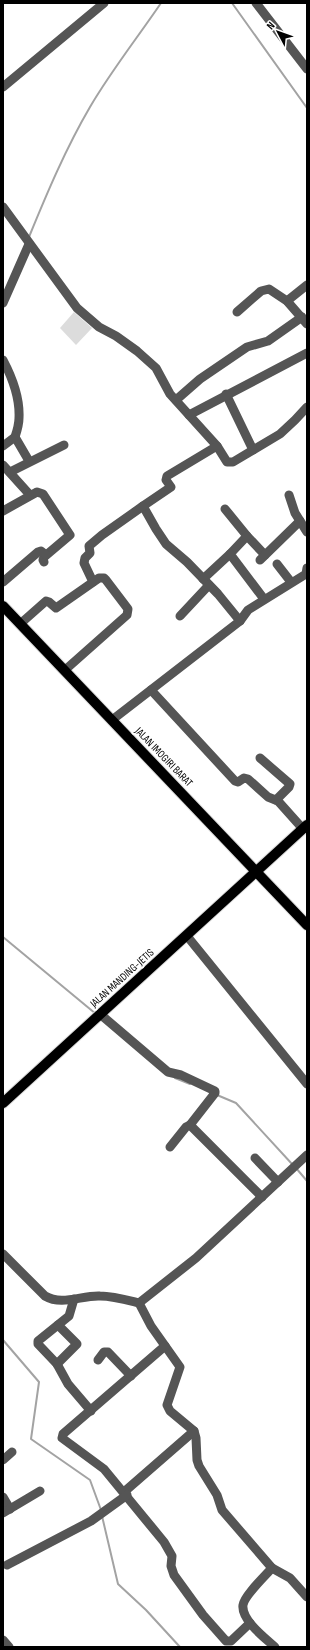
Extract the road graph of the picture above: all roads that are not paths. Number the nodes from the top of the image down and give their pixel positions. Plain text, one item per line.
1 (104, 3) edge
2 (256, 3) edge
3 (307, 69) edge
4 (3, 87) edge
5 (3, 207) edge
6 (28, 241) junction
7 (307, 285) edge
8 (287, 301) junction
9 (3, 303) edge
10 (237, 312) dead end
11 (304, 320) edge
12 (307, 352) edge
13 (3, 360) edge
14 (226, 394) junction
15 (176, 400) junction
16 (307, 407) edge
17 (189, 415) junction
18 (15, 437) junction
19 (64, 445) dead end
20 (3, 446) edge
21 (217, 446) junction
22 (253, 450) junction
23 (29, 461) junction
24 (3, 464) edge
25 (10, 472) junction
26 (30, 495) junction
27 (289, 495) dead end
28 (143, 506) junction
29 (225, 509) dead end
30 (3, 512) edge
31 (300, 521) junction
32 (307, 532) edge
33 (247, 536) junction
34 (230, 554) junction
35 (265, 555) junction
36 (307, 568) edge
37 (307, 574) edge
38 (3, 582) edge
39 (93, 582) junction
40 (206, 582) junction
41 (291, 582) junction
42 (264, 599) junction
43 (3, 606) edge
44 (180, 616) dead end
45 (240, 621) junction
46 (20, 624) junction
47 (64, 670) junction
48 (151, 690) junction
49 (112, 720) junction
50 (260, 758) dead end
51 (276, 800) junction
52 (305, 827) edge
53 (256, 871) junction
54 (307, 925) edge
55 (187, 936) junction
56 (99, 1015) junction
57 (307, 1084) edge
58 (3, 1103) edge
59 (190, 1125) junction
60 (170, 1147) dead end
61 (307, 1155) edge
62 (255, 1158) dead end
63 (278, 1182) junction
64 (262, 1197) junction
65 (3, 1254) edge
66 (74, 1303) junction
67 (139, 1304) junction
68 (58, 1325) junction
69 (165, 1346) junction
70 (98, 1360) dead end
71 (56, 1364) junction
72 (131, 1376) junction
73 (90, 1411) junction
74 (194, 1431) junction
75 (12, 1452) dead end
76 (3, 1460) edge
77 (40, 1491) dead end
78 (125, 1494) junction
79 (3, 1497) edge
80 (7, 1511) edge
81 (4, 1565) edge
82 (272, 1568) junction
83 (307, 1597) edge
84 (250, 1623) junction
85 (3, 1640) edge
86 (9, 1647) edge
87 (275, 1647) edge

1 - 4 street
2 - 3 street
5 - 6 street
6 - 9 street
6 - 15 street
7 - 8 street
8 - 10 street
8 - 11 street
11 - 15 street
12 - 14 street
13 - 18 street
14 - 17 street
14 - 22 street
15 - 17 street
16 - 22 street
17 - 21 street
18 - 20 street
18 - 23 street
19 - 23 street
21 - 22 street
21 - 28 street
23 - 25 street
24 - 25 street
25 - 26 street
26 - 30 street
26 - 38 street
27 - 31 street
28 - 39 street
28 - 40 street
29 - 33 street
31 - 32 street
31 - 35 street
33 - 34 street
33 - 35 street
34 - 40 street
34 - 42 street
35 - 41 street
36 - 37 street
37 - 41 street
39 - 46 street
39 - 47 street
40 - 44 street
40 - 45 street
41 - 42 street
42 - 45 street
43 - 46 main road, JALAN IMOGIRI BARAT
45 - 48 street
46 - 47 main road, JALAN IMOGIRI BARAT
47 - 49 main road, JALAN IMOGIRI BARAT
48 - 49 street
48 - 51 street
49 - 53 main road, JALAN IMOGIRI BARAT
50 - 51 street
51 - 52 street
52 - 53 main road, JALAN MANDING-JETIS
53 - 54 main road, JALAN IMOGIRI BARAT
53 - 55 main road, JALAN MANDING-JETIS
55 - 56 main road, JALAN MANDING-JETIS
55 - 57 street
56 - 58 main road, JALAN MANDING-JETIS
56 - 59 street
59 - 60 street
59 - 64 street
61 - 63 street
62 - 63 street
63 - 64 street
64 - 67 street
65 - 66 street
66 - 67 street
66 - 68 street
67 - 69 street
68 - 71 street
68 - 71 street
69 - 72 street
69 - 74 street
70 - 72 street
71 - 73 street
72 - 73 street
73 - 78 street
74 - 78 street
74 - 82 street
75 - 76 street
77 - 80 street
78 - 81 street
78 - 84 street
79 - 80 street
82 - 83 street
82 - 84 street
84 - 87 street
85 - 86 street

